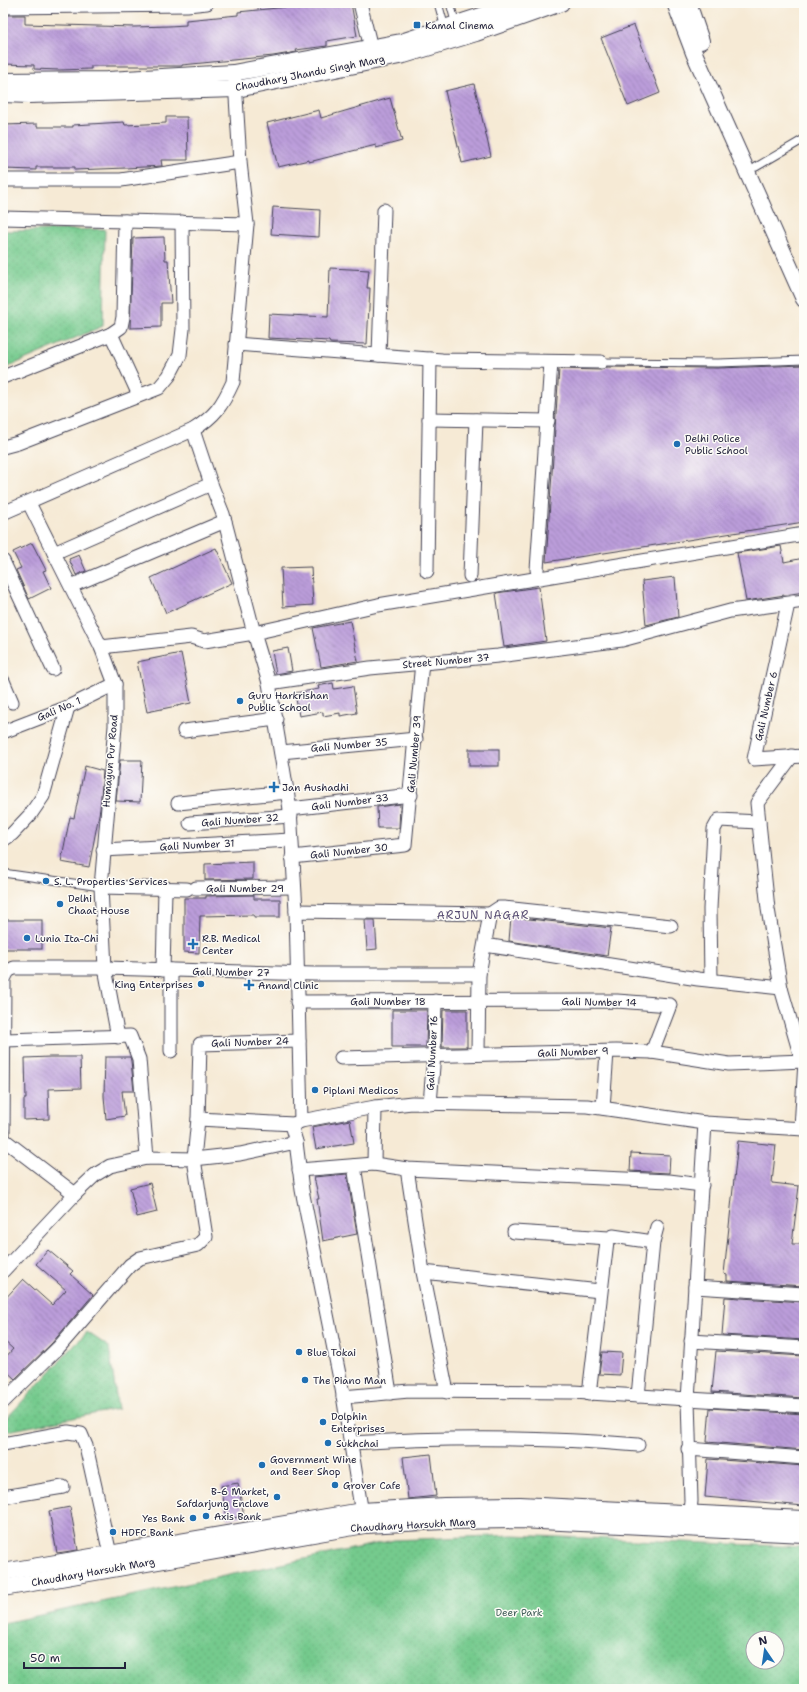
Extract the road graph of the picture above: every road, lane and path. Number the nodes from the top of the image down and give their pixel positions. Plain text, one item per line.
1 (207, 3) edge
2 (360, 3) edge
3 (438, 3) edge
4 (450, 3) edge
5 (521, 3) edge
6 (561, 3) edge
7 (675, 3) edge
8 (688, 3) edge
9 (3, 7) edge
10 (493, 8) edge
11 (451, 27) junction
12 (371, 48) junction
13 (234, 73) junction
14 (3, 81) edge
15 (237, 89) junction
16 (3, 94) edge
17 (804, 139) edge
18 (240, 162) junction
19 (756, 167) junction
20 (3, 180) edge
21 (384, 210) dead end
22 (3, 218) edge
23 (125, 221) junction
24 (182, 222) junction
25 (247, 224) junction
26 (804, 274) edge
27 (804, 299) edge
28 (111, 334) junction
29 (236, 344) junction
30 (379, 355) junction
31 (430, 359) junction
32 (804, 360) edge
33 (551, 362) junction
34 (601, 362) joint
35 (3, 377) edge
36 (139, 395) junction
37 (429, 419) junction
38 (476, 420) junction
39 (548, 421) junction
40 (192, 430) junction
41 (3, 447) edge
42 (211, 484) junction
43 (29, 503) junction
44 (3, 513) edge
45 (225, 521) junction
46 (804, 534) edge
47 (54, 553) junction
48 (3, 561) edge
49 (537, 570) dead end
50 (427, 571) dead end
51 (470, 576) dead end
52 (71, 586) junction
53 (804, 601) edge
54 (788, 604) junction
55 (254, 633) junction
56 (101, 647) junction
57 (422, 662) junction
58 (53, 669) dead end
59 (3, 681) edge
60 (269, 683) junction
61 (115, 684) junction
62 (12, 702) dead end
63 (68, 706) junction
64 (276, 719) junction
65 (184, 731) dead end
66 (3, 732) edge
67 (416, 739) junction
68 (282, 752) junction
69 (798, 756) edge
70 (288, 792) junction
71 (411, 795) junction
72 (178, 803) dead end
73 (290, 812) junction
74 (759, 822) junction
75 (190, 823) dead end
76 (3, 840) edge
77 (292, 840) junction
78 (405, 845) joint
79 (103, 850) junction
80 (292, 857) junction
81 (3, 873) edge
82 (101, 887) junction
83 (294, 887) junction
84 (165, 890) junction
85 (296, 911) junction
86 (490, 914) junction
87 (671, 926) dead end
88 (484, 945) junction
89 (105, 968) junction
90 (6, 969) edge
91 (167, 970) junction
92 (297, 973) junction
93 (479, 974) junction
94 (711, 980) junction
95 (782, 988) junction
96 (435, 1001) junction
97 (479, 1001) junction
98 (297, 1002) junction
99 (118, 1037) junction
100 (5, 1040) junction
101 (299, 1041) junction
102 (171, 1051) dead end
103 (606, 1052) junction
104 (652, 1052) junction
105 (434, 1054) junction
106 (478, 1054) junction
107 (341, 1058) dead end
108 (803, 1061) edge
109 (430, 1104) junction
110 (375, 1107) junction
111 (604, 1108) junction
112 (198, 1119) junction
113 (298, 1122) junction
114 (705, 1123) junction
115 (801, 1129) edge
116 (3, 1139) edge
117 (296, 1142) junction
118 (147, 1158) junction
119 (194, 1159) junction
120 (374, 1164) junction
121 (354, 1166) junction
122 (407, 1169) junction
123 (300, 1170) junction
124 (702, 1185) junction
125 (75, 1194) junction
126 (657, 1227) dead end
127 (514, 1232) dead end
128 (609, 1238) junction
129 (653, 1242) junction
130 (3, 1271) edge
131 (423, 1272) junction
132 (695, 1287) junction
133 (600, 1291) junction
134 (804, 1294) edge
135 (690, 1341) junction
136 (804, 1348) edge
137 (447, 1392) junction
138 (390, 1393) junction
139 (589, 1394) junction
140 (638, 1396) junction
141 (343, 1397) junction
142 (688, 1400) junction
143 (3, 1402) edge
144 (804, 1406) edge
145 (350, 1443) junction
146 (3, 1444) edge
147 (638, 1445) dead end
148 (688, 1449) junction
149 (804, 1458) edge
150 (64, 1487) dead end
151 (3, 1497) edge
152 (363, 1518) junction
153 (804, 1519) edge
154 (689, 1521) junction
155 (804, 1534) edge
156 (111, 1561) junction
157 (3, 1572) edge
158 (3, 1588) edge

1 - 9 street
2 - 12 street
3 - 11 lane
4 - 11 lane
5 - 10 street, Chaudhary Jhandu Singh Marg
6 - 15 street, Chaudhary Jhandu Singh Marg
7 - 27 street
8 - 19 street
10 - 11 street, Chaudhary Jhandu Singh Marg
11 - 12 street, Chaudhary Jhandu Singh Marg
12 - 13 street, Chaudhary Jhandu Singh Marg
13 - 14 street, Chaudhary Jhandu Singh Marg
13 - 15 street
15 - 16 street, Chaudhary Jhandu Singh Marg
15 - 18 street
17 - 19 lane
18 - 20 street
18 - 25 street
19 - 26 street
21 - 30 street
22 - 23 street
23 - 24 street
23 - 28 street
24 - 25 street
24 - 36 street
25 - 29 street
28 - 35 street
28 - 36 street
29 - 30 street
29 - 40 street
30 - 31 street
31 - 33 street
31 - 37 street
32 - 34 lane
33 - 34 street
33 - 39 street
36 - 41 street
37 - 38 street
37 - 50 street
38 - 39 street
38 - 51 street
39 - 49 street
40 - 42 street
40 - 43 street
42 - 45 street
42 - 47 street
43 - 44 street
43 - 47 street, Humayun Pur Road
45 - 52 street
45 - 55 street
46 - 55 street
47 - 52 street, Humayun Pur Road
48 - 58 street
52 - 56 street, Humayun Pur Road
53 - 54 street, Street Number 37
54 - 57 street, Street Number 37
54 - 69 street, Gali Number 6
55 - 56 street
55 - 60 street
56 - 61 street, Humayun Pur Road
57 - 60 street, Street Number 37
57 - 67 street, Gali Number 39
59 - 62 street
60 - 64 street
61 - 63 street, Gali No. 1
61 - 79 street, Humayun Pur Road
63 - 66 street, Gali No. 1
63 - 76 street
64 - 65 street
64 - 68 street
67 - 68 street, Gali Number 35
67 - 71 street, Gali Number 39
68 - 70 street
69 - 74 street
70 - 72 street
70 - 73 street
71 - 73 street, Gali Number 33
71 - 78 street, Gali Number 39
73 - 75 street, Gali Number 32
73 - 77 street
74 - 94 street
74 - 95 street
77 - 79 street, Gali Number 31
77 - 80 street
78 - 80 street, Gali Number 30
79 - 82 street, Humayun Pur Road
80 - 83 street
81 - 82 lane
82 - 84 street, Gali Number 29
82 - 89 street, Humayun Pur Road
83 - 84 street, Gali Number 29
83 - 85 street
84 - 91 street
85 - 86 street
85 - 92 street
86 - 87 street
86 - 88 street
88 - 93 street
88 - 94 street
89 - 90 street, Gali Number 27
89 - 91 street, Gali Number 27
89 - 99 street, Humayun Pur Road
90 - 100 street
91 - 92 street, Gali Number 27
91 - 102 street
92 - 93 street, Gali Number 27
92 - 98 street
93 - 97 street
94 - 95 street
95 - 108 street
96 - 97 street, Gali Number 18
96 - 98 street, Gali Number 18
96 - 105 street, Gali Number 16
97 - 104 street, Gali Number 14
97 - 106 street
98 - 101 street
99 - 100 street
99 - 118 street
100 - 116 street
101 - 112 street, Gali Number 24
101 - 113 street
103 - 104 street, Gali Number 9
103 - 106 street, Gali Number 9
103 - 111 street
104 - 108 street, Gali Number 9
105 - 106 street, Gali Number 9
105 - 107 street, Gali Number 9
105 - 109 street, Gali Number 16
108 - 115 lane
109 - 110 street
109 - 111 street
110 - 113 street
110 - 120 street
111 - 114 street
112 - 113 street
112 - 119 street
113 - 117 street
114 - 115 street
114 - 124 street
116 - 125 street
117 - 119 street
117 - 123 street
118 - 119 street
118 - 125 street
119 - 143 street
120 - 121 street
120 - 122 street
121 - 123 street
121 - 138 street
122 - 124 street
122 - 131 street
123 - 141 street
124 - 132 street
125 - 130 street
126 - 129 street
127 - 128 street
128 - 129 street
128 - 133 street
129 - 140 street
131 - 133 street
131 - 137 street
132 - 134 street
132 - 135 street
133 - 139 street
135 - 136 street
135 - 142 street
137 - 138 street
137 - 139 street
138 - 141 street
139 - 140 street
140 - 142 street
141 - 145 street
142 - 144 street
142 - 148 street
145 - 147 street
145 - 152 street
146 - 156 street
148 - 149 street
148 - 154 street
150 - 151 street
152 - 154 street, Chaudhary Harsukh Marg
152 - 156 street, Chaudhary Harsukh Marg
153 - 154 street, Chaudhary Harsukh Marg
154 - 155 street, Chaudhary Harsukh Marg
156 - 157 street, Chaudhary Harsukh Marg
156 - 158 street, Chaudhary Harsukh Marg

